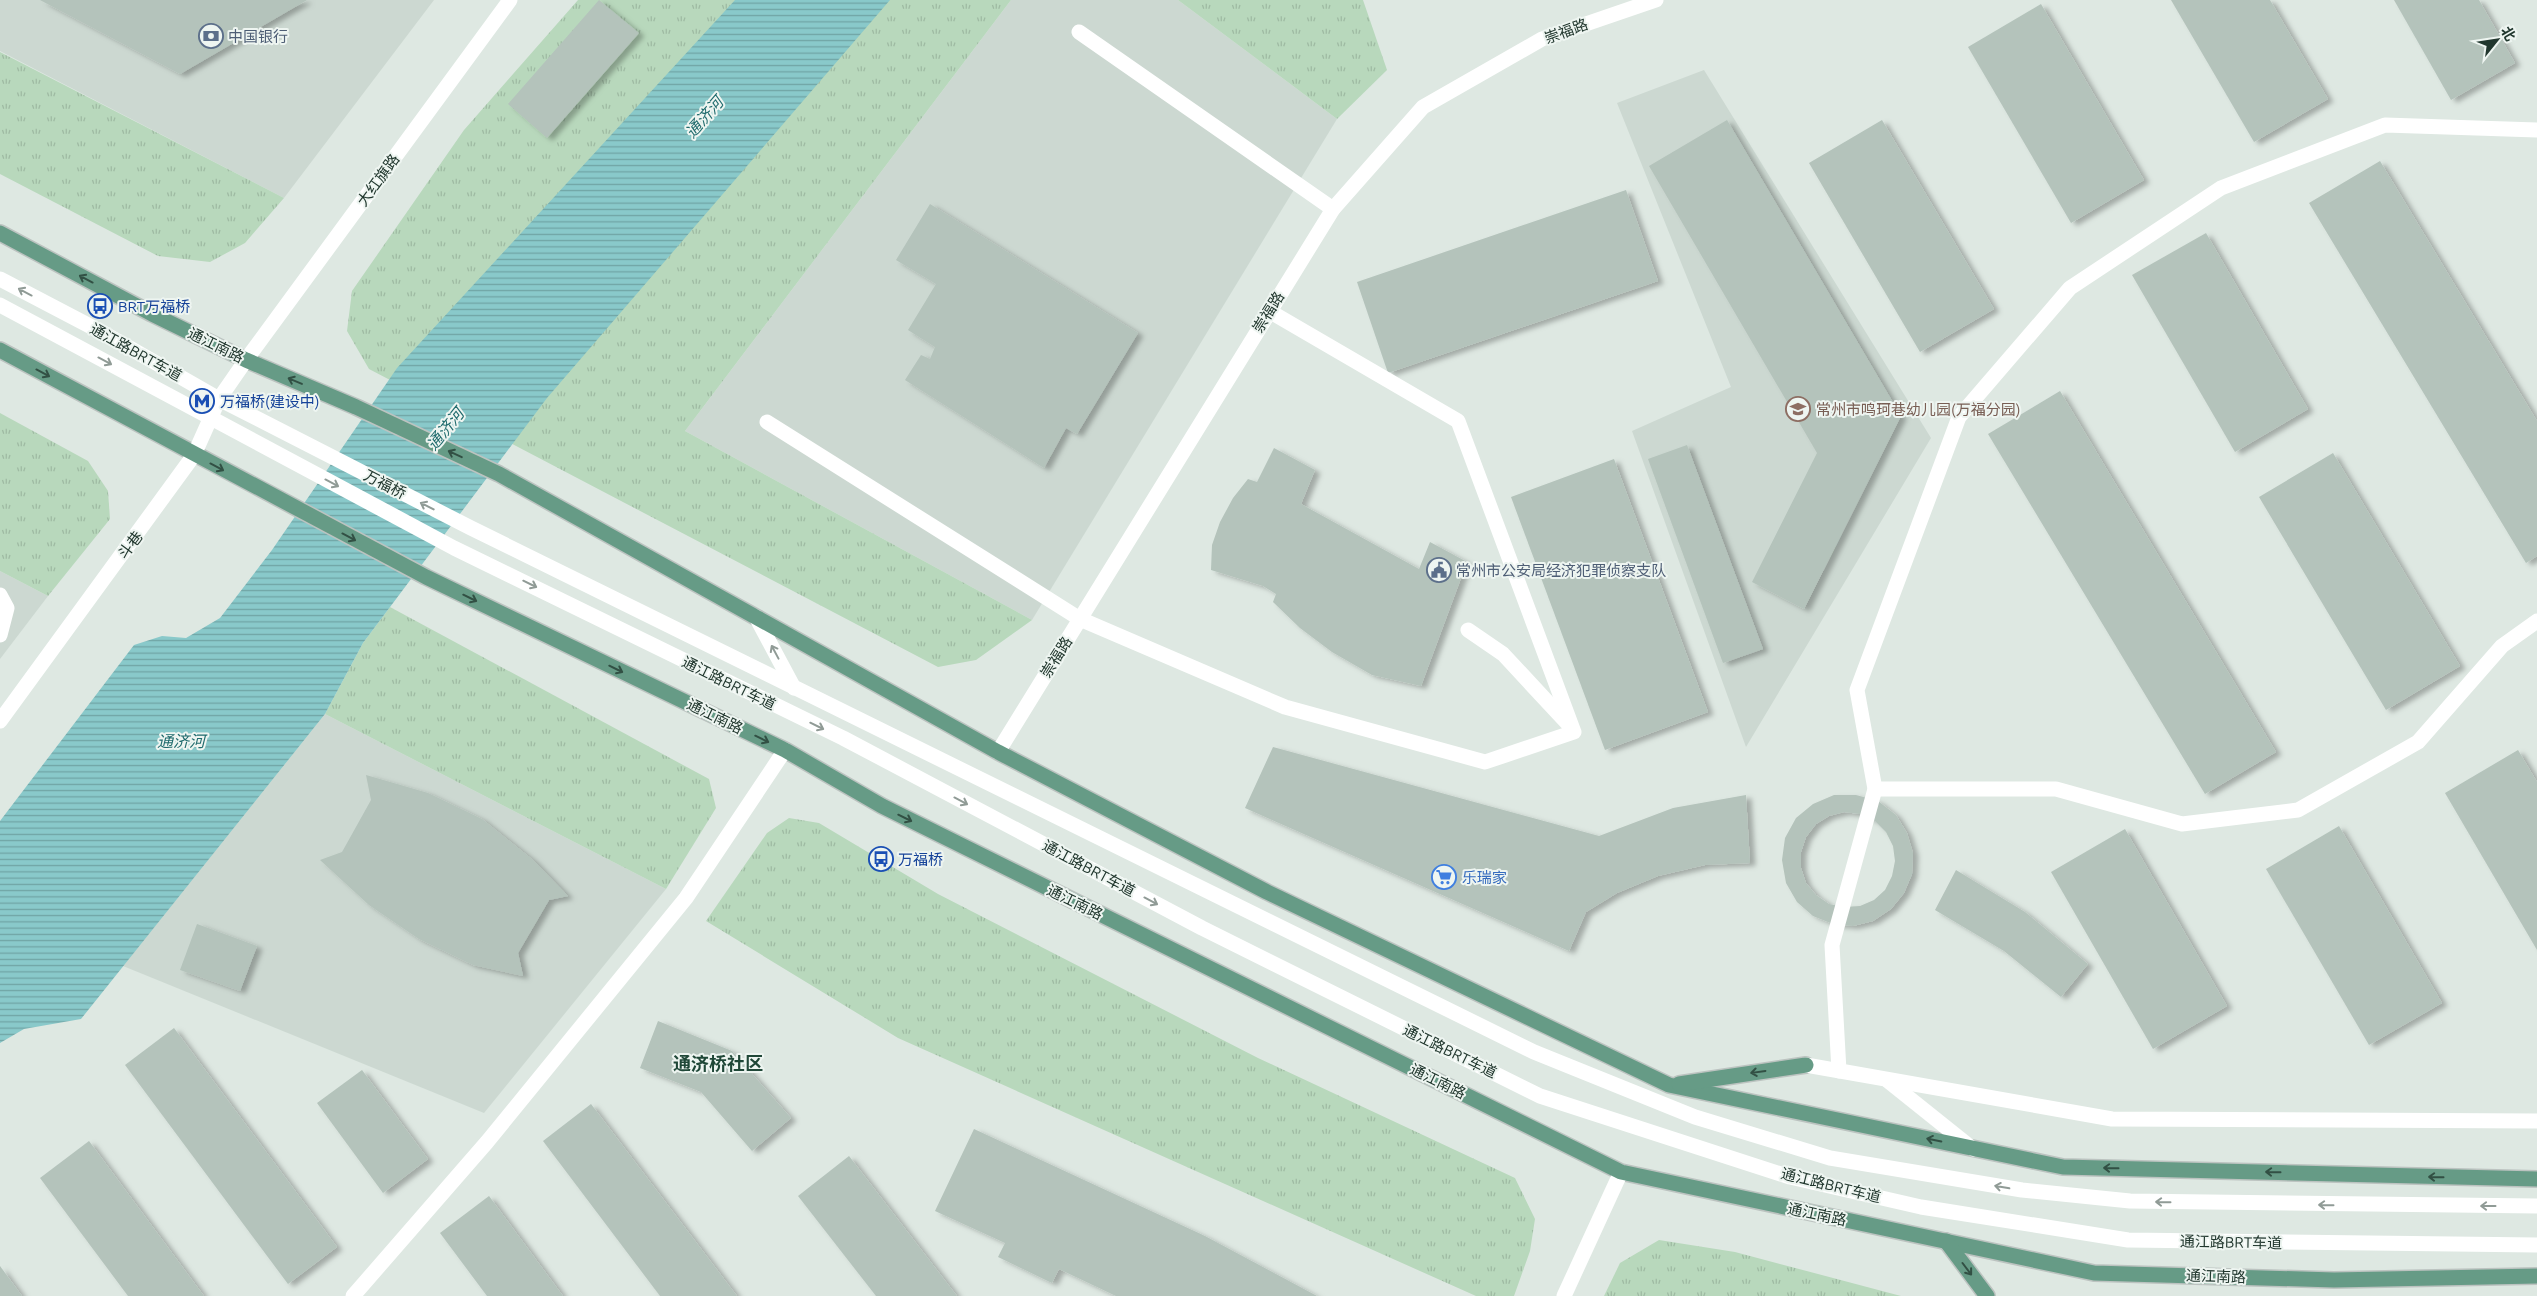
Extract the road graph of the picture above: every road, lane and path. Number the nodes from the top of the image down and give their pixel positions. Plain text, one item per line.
1 (510, 0) edge
2 (1656, 0) edge
3 (1078, 32) dead end
4 (2537, 130) edge
5 (1332, 208) junction
6 (0, 233) edge
7 (0, 279) edge
8 (0, 305) edge
9 (1269, 311) junction
10 (0, 350) edge
11 (246, 360) junction
12 (219, 400) junction
13 (211, 418) junction
14 (767, 422) dead end
15 (298, 440) joint
16 (194, 454) junction
17 (288, 460) joint
18 (471, 528) joint
19 (454, 548) joint
20 (0, 595) edge
21 (756, 617) junction
22 (1080, 619) junction
23 (2537, 621) edge
24 (1468, 630) dead end
25 (0, 635) edge
26 (794, 688) junction
27 (0, 721) edge
28 (1574, 732) junction
29 (785, 750) junction
30 (998, 752) junction
31 (1875, 789) junction
32 (1806, 1065) joint
33 (1839, 1071) junction
34 (1886, 1080) junction
35 (1669, 1085) junction
36 (2537, 1121) edge
37 (1973, 1148) junction
38 (1621, 1172) junction
39 (2537, 1179) edge
40 (2537, 1206) edge
41 (1946, 1241) junction
42 (2537, 1245) edge
43 (2537, 1276) edge
44 (353, 1296) edge
45 (1564, 1296) edge
46 (1987, 1296) edge

1 - 11 street, 大红旗路
2 - 5 street, 崇福路
3 - 5 street
4 - 31 street
5 - 9 street, 崇福路
11 -> 6 main road, 通江南路
12 -> 7 street, 通江路BRT车道
8 -> 13 street, 通江路BRT车道
9 - 22 street, 崇福路
9 - 28 street
10 -> 16 main road
11 - 12 street, 斗巷
21 -> 11 main road, 通江南路
12 - 13 street, 斗巷
12 - 15 street, 通江路BRT车道
13 - 16 street, 斗巷
13 - 17 street, 通江路BRT车道
14 - 22 street
18 -> 15 street, 万福桥
16 - 27 street, 斗巷
16 -> 29 main road, 通江南路
17 -> 19 street, 万福桥
18 - 26 street, 通江路BRT车道
19 -> 42 street, 通江路BRT车道
20 - 25 street
26 -> 21 street
21 - 30 main road
22 - 28 street
22 - 30 street, 崇福路
23 - 31 street
24 - 28 street
40 -> 26 street, 通江路BRT车道
29 -> 38 main road, 通江南路
29 - 44 street
30 - 35 main road
31 - 33 street
32 - 33 street
32 -> 35 main road
33 - 34 street
34 - 36 street
34 - 37 street
37 -> 35 main road
39 -> 37 main road
38 - 41 main road, 通江南路
38 - 45 street
41 - 43 main road, 通江南路
41 -> 46 main road

